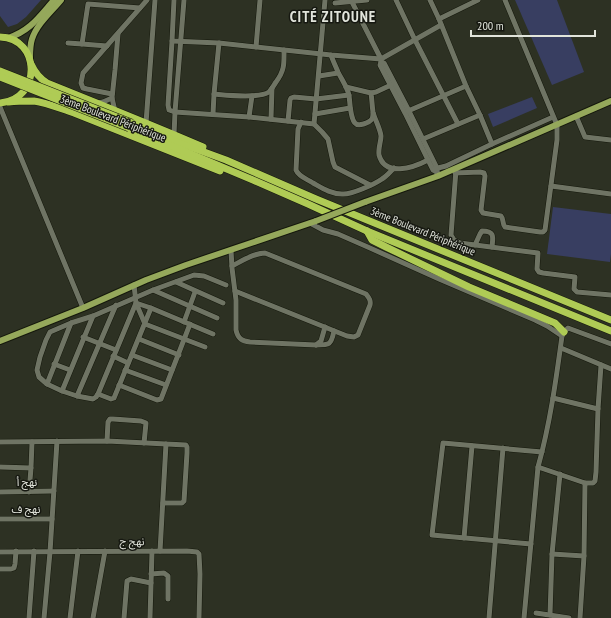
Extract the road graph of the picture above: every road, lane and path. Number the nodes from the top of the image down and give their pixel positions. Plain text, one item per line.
1 (54, 0) edge
2 (62, 0) edge
3 (147, 0) edge
4 (155, 0) edge
5 (174, 0) edge
6 (184, 0) edge
7 (260, 0) edge
8 (325, 0) edge
9 (367, 0) edge
10 (396, 0) edge
11 (430, 0) edge
12 (478, 0) edge
13 (505, 0) edge
14 (352, 1) edge
15 (335, 3) dead end
16 (140, 8) junction
17 (439, 19) junction
18 (441, 25) junction
19 (118, 34) junction
20 (2, 37) edge
21 (415, 40) junction
22 (172, 41) junction
23 (181, 41) junction
24 (218, 43) junction
25 (68, 44) dead end
26 (82, 44) junction
27 (107, 46) junction
28 (256, 47) junction
29 (284, 50) junction
30 (320, 54) junction
31 (331, 55) junction
32 (381, 60) junction
33 (31, 61) junction
34 (0, 71) edge
35 (338, 73) junction
36 (319, 76) junction
37 (0, 77) edge
38 (391, 85) junction
39 (466, 86) junction
40 (346, 87) junction
41 (272, 88) junction
42 (371, 93) junction
43 (214, 94) junction
44 (349, 95) junction
45 (112, 96) junction
46 (252, 96) junction
47 (443, 96) junction
48 (316, 99) junction
49 (611, 101) edge
50 (9, 102) junction
51 (0, 103) edge
52 (98, 103) junction
53 (0, 107) edge
54 (350, 108) junction
55 (115, 111) junction
56 (175, 112) junction
57 (407, 112) junction
58 (373, 113) junction
59 (212, 114) junction
60 (315, 114) junction
61 (480, 115) junction
62 (576, 116) junction
63 (249, 117) junction
64 (553, 117) junction
65 (271, 119) junction
66 (288, 121) junction
67 (301, 122) junction
68 (146, 123) junction
69 (314, 124) junction
70 (458, 124) junction
71 (557, 125) junction
72 (130, 126) junction
73 (174, 135) junction
74 (423, 139) junction
75 (611, 140) edge
76 (492, 144) junction
77 (226, 160) junction
78 (428, 160) junction
79 (394, 168) junction
80 (456, 170) junction
81 (436, 171) junction
82 (252, 180) junction
83 (370, 185) junction
84 (551, 186) junction
85 (611, 194) edge
86 (313, 222) junction
87 (367, 231) junction
88 (475, 245) junction
89 (492, 247) junction
90 (231, 250) junction
91 (232, 266) junction
92 (176, 282) junction
93 (226, 285) dead end
94 (134, 286) junction
95 (153, 290) junction
96 (235, 291) junction
97 (196, 292) junction
98 (611, 295) edge
99 (135, 301) junction
100 (223, 303) dead end
101 (116, 305) junction
102 (190, 306) junction
103 (83, 308) junction
104 (151, 308) junction
105 (93, 316) junction
106 (217, 318) dead end
107 (611, 320) edge
108 (184, 322) junction
109 (71, 323) junction
110 (145, 324) junction
111 (190, 324) junction
112 (325, 327) junction
113 (334, 330) junction
114 (611, 331) edge
115 (565, 332) junction
116 (213, 334) dead end
117 (83, 337) junction
118 (139, 339) junction
119 (185, 340) junction
120 (0, 341) edge
121 (99, 344) junction
122 (611, 344) edge
123 (316, 346) junction
124 (205, 347) dead end
125 (561, 348) junction
126 (116, 350) junction
127 (132, 355) junction
128 (179, 355) junction
129 (113, 356) junction
130 (128, 363) junction
131 (54, 364) junction
132 (601, 364) junction
133 (611, 369) edge
134 (70, 370) junction
135 (125, 370) junction
136 (172, 370) junction
137 (47, 384) junction
138 (119, 385) junction
139 (166, 385) junction
140 (62, 391) junction
141 (98, 394) junction
142 (76, 396) junction
143 (553, 398) junction
144 (598, 409) junction
145 (0, 442) edge
146 (32, 442) junction
147 (57, 442) junction
148 (107, 442) junction
149 (144, 443) junction
150 (166, 444) junction
151 (472, 446) junction
152 (503, 448) junction
153 (542, 452) junction
154 (538, 467) junction
155 (0, 468) edge
156 (31, 468) junction
157 (560, 474) junction
158 (585, 483) junction
159 (54, 491) junction
160 (0, 492) edge
161 (29, 492) junction
162 (162, 503) junction
163 (0, 519) edge
164 (52, 519) junction
165 (464, 538) junction
166 (495, 541) junction
167 (531, 544) junction
168 (16, 551) junction
169 (34, 551) junction
170 (78, 551) junction
171 (105, 551) junction
172 (152, 551) junction
173 (160, 551) junction
174 (0, 552) edge
175 (50, 552) junction
176 (552, 554) junction
177 (584, 556) junction
178 (0, 569) edge
179 (151, 574) junction
180 (151, 583) junction
181 (168, 599) dead end
182 (536, 613) dead end
183 (550, 615) junction
184 (29, 618) edge
185 (44, 618) edge
186 (70, 618) edge
187 (92, 618) edge
188 (124, 618) edge
189 (150, 618) edge
190 (199, 618) edge
191 (489, 618) edge
192 (524, 618) edge
193 (569, 618) edge
194 (580, 618) edge

1 - 20 main road
2 - 33 main road
3 - 16 street
4 - 68 street
5 - 22 street
6 - 23 street
7 - 28 street
8 - 30 street
9 - 14 street
10 - 21 street
11 - 17 street
12 - 17 street
13 - 64 street
14 - 15 street
14 - 32 street
16 - 19 street
16 - 26 street
17 - 18 street
18 - 21 street
18 - 39 street
19 - 27 street
19 - 45 street
20 - 33 highway, 3ème Boulevard Périphérique
21 - 32 street
21 - 47 street
22 - 23 street
22 - 56 street
23 - 24 street
23 - 56 street
24 - 28 street
24 - 43 street
25 - 26 street
26 - 27 street
27 - 45 street
28 - 29 street
29 - 30 street
29 - 41 street
30 - 31 street
30 - 36 street
31 - 32 street
31 - 35 street
32 - 38 street
32 - 57 street
33 - 50 highway
33 - 52 highway, 3ème Boulevard Périphérique
34 - 72 highway, bridge
35 - 36 street
35 - 40 street
36 - 48 street
37 - 72 highway, bridge
38 - 42 street
38 - 57 street
39 - 47 street
39 - 61 street
40 - 42 street
40 - 44 street
41 - 46 street
41 - 65 street
42 - 58 street
43 - 46 street
43 - 59 street
44 - 48 street
44 - 54 street
45 - 52 street
45 - 55 street
46 - 63 street
47 - 57 street
47 - 70 street
48 - 60 street
48 - 66 street
49 - 62 main road
50 - 51 highway, 3ème Boulevard Périphérique
50 - 82 highway, 3ème Boulevard Périphérique
52 - 55 highway, 3ème Boulevard Périphérique
53 - 103 street
54 - 58 street
54 - 60 street
55 - 68 highway, 3ème Boulevard Périphérique
56 - 59 street
56 - 73 street
57 - 74 street
57 - 78 street
58 - 79 street
59 - 63 street
60 - 69 street
61 - 70 street
61 - 76 street
62 - 71 main road
62 - 75 street
63 - 65 street
64 - 71 street
64 - 76 street
65 - 66 street
66 - 67 street
67 - 69 street
67 - 83 street
68 - 73 highway, 3ème Boulevard Périphérique
69 - 83 street
70 - 74 street
71 - 80 main road
71 - 84 street
72 - 77 highway, 3ème Boulevard Périphérique
72 - 82 highway, 3ème Boulevard Périphérique
73 - 77 highway, 3ème Boulevard Périphérique
74 - 81 street
76 - 81 street
77 - 107 highway, 3ème Boulevard Périphérique
78 - 79 street
78 - 81 street
79 - 83 street
80 - 81 main road
80 - 84 street
80 - 88 street
81 - 86 main road, bridge
82 - 87 highway, 3ème Boulevard Périphérique
84 - 85 street
86 - 90 main road
86 - 115 street
87 - 114 highway, 3ème Boulevard Périphérique
87 - 115 highway
88 - 89 street
88 - 89 street
89 - 98 street
90 - 91 street
90 - 94 main road
91 - 96 street
91 - 113 street
92 - 93 street
92 - 95 street
92 - 97 street
94 - 99 street
94 - 103 main road
95 - 99 street
95 - 102 street
96 - 112 street
96 - 123 street
97 - 100 street
97 - 102 street
99 - 101 street
99 - 104 street
99 - 110 street
99 - 126 street
101 - 105 street
101 - 121 street
102 - 106 street
102 - 108 street
103 - 120 main road
104 - 108 street
104 - 110 street
105 - 109 street
105 - 117 street
108 - 111 street
109 - 131 street
109 - 137 street
110 - 118 street
110 - 119 street
111 - 116 street
111 - 119 street
112 - 113 street
112 - 123 street
113 - 123 street
115 - 122 street
115 - 125 street
117 - 121 street
117 - 134 street
118 - 127 street
118 - 128 street
119 - 124 street
119 - 128 street
121 - 126 street
121 - 142 street
125 - 132 street
125 - 143 street
126 - 129 street
127 - 130 street
127 - 136 street
128 - 136 street
129 - 130 street
129 - 141 street
130 - 135 street
131 - 134 street
131 - 137 street
132 - 133 street
132 - 144 street
134 - 140 street
135 - 138 street
135 - 139 street
136 - 139 street
137 - 140 street
138 - 139 street
138 - 141 street
140 - 142 street
141 - 142 street
143 - 144 street
143 - 153 street
144 - 158 street
145 - 146 street
146 - 147 street
146 - 156 street
147 - 148 street
147 - 159 street
148 - 149 street
148 - 149 street
149 - 150 street
150 - 162 street
150 - 162 street
151 - 152 street
151 - 165 street
151 - 165 street
152 - 153 street
152 - 166 street
153 - 154 street
154 - 157 street
154 - 167 street
155 - 156 street
156 - 161 street
157 - 158 street
157 - 176 street
158 - 177 street
159 - 161 street, نهج أ
159 - 164 street
160 - 161 street, نهج أ
162 - 173 street
163 - 164 street, نهج ف
164 - 175 street
165 - 166 street
166 - 167 street
166 - 191 street
167 - 192 street
168 - 169 street, نهج ج
168 - 174 street, نهج ج
168 - 178 street
169 - 175 street, نهج ج
169 - 184 street
170 - 171 street, نهج ج
170 - 175 street, نهج ج
170 - 186 street
171 - 172 street, نهج ج
171 - 187 street
172 - 173 street, نهج ج
172 - 179 street
173 - 190 street, نهج ج
175 - 185 street
176 - 177 street
176 - 183 street
177 - 194 street
179 - 180 street
179 - 181 street
180 - 188 street
180 - 189 street
182 - 183 street
183 - 193 street

